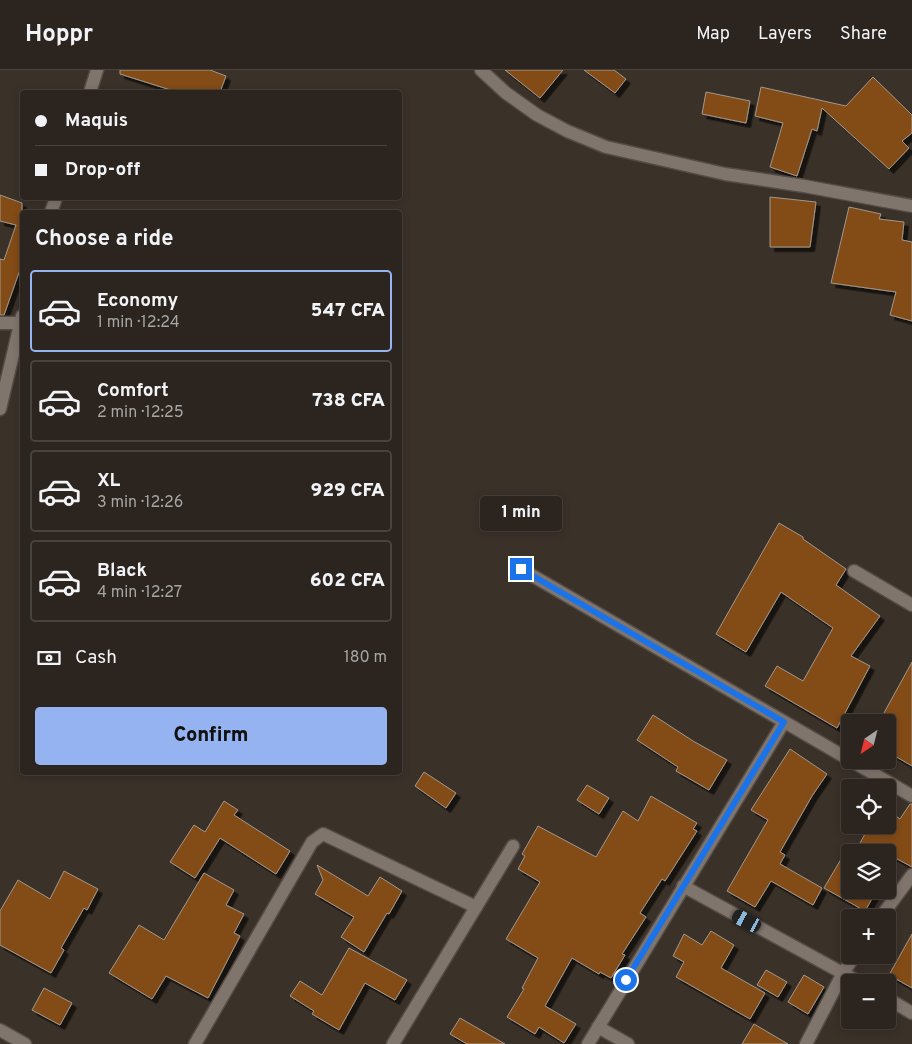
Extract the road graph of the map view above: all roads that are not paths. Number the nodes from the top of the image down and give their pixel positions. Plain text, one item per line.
1 (97, 70) edge
2 (481, 70) edge
3 (91, 90) edge
4 (912, 206) edge
5 (20, 320) edge
6 (0, 323) edge
7 (20, 328) edge
8 (0, 410) edge
9 (521, 569) dead end
10 (854, 570) dead end
11 (912, 605) edge
12 (784, 722) junction
13 (912, 796) edge
14 (512, 846) dead end
15 (912, 875) edge
16 (683, 886) junction
17 (476, 907) junction
18 (887, 909) edge
19 (849, 964) edge
20 (843, 973) junction
21 (896, 1004) edge
22 (912, 1013) edge
23 (598, 1027) junction
24 (0, 1030) edge
25 (25, 1044) edge
26 (195, 1044) edge
27 (393, 1044) edge
28 (588, 1044) edge
29 (628, 1044) edge
30 (806, 1044) edge

1 - 3 street
2 - 4 street
5 - 6 street
7 - 8 street
9 - 12 street
10 - 11 street
12 - 13 street
12 - 16 street
14 - 17 street
15 - 18 street
16 - 20 street
16 - 23 street
17 - 26 street
17 - 27 street
19 - 20 street
20 - 30 street
21 - 22 street
23 - 28 street
23 - 29 street
24 - 25 street

